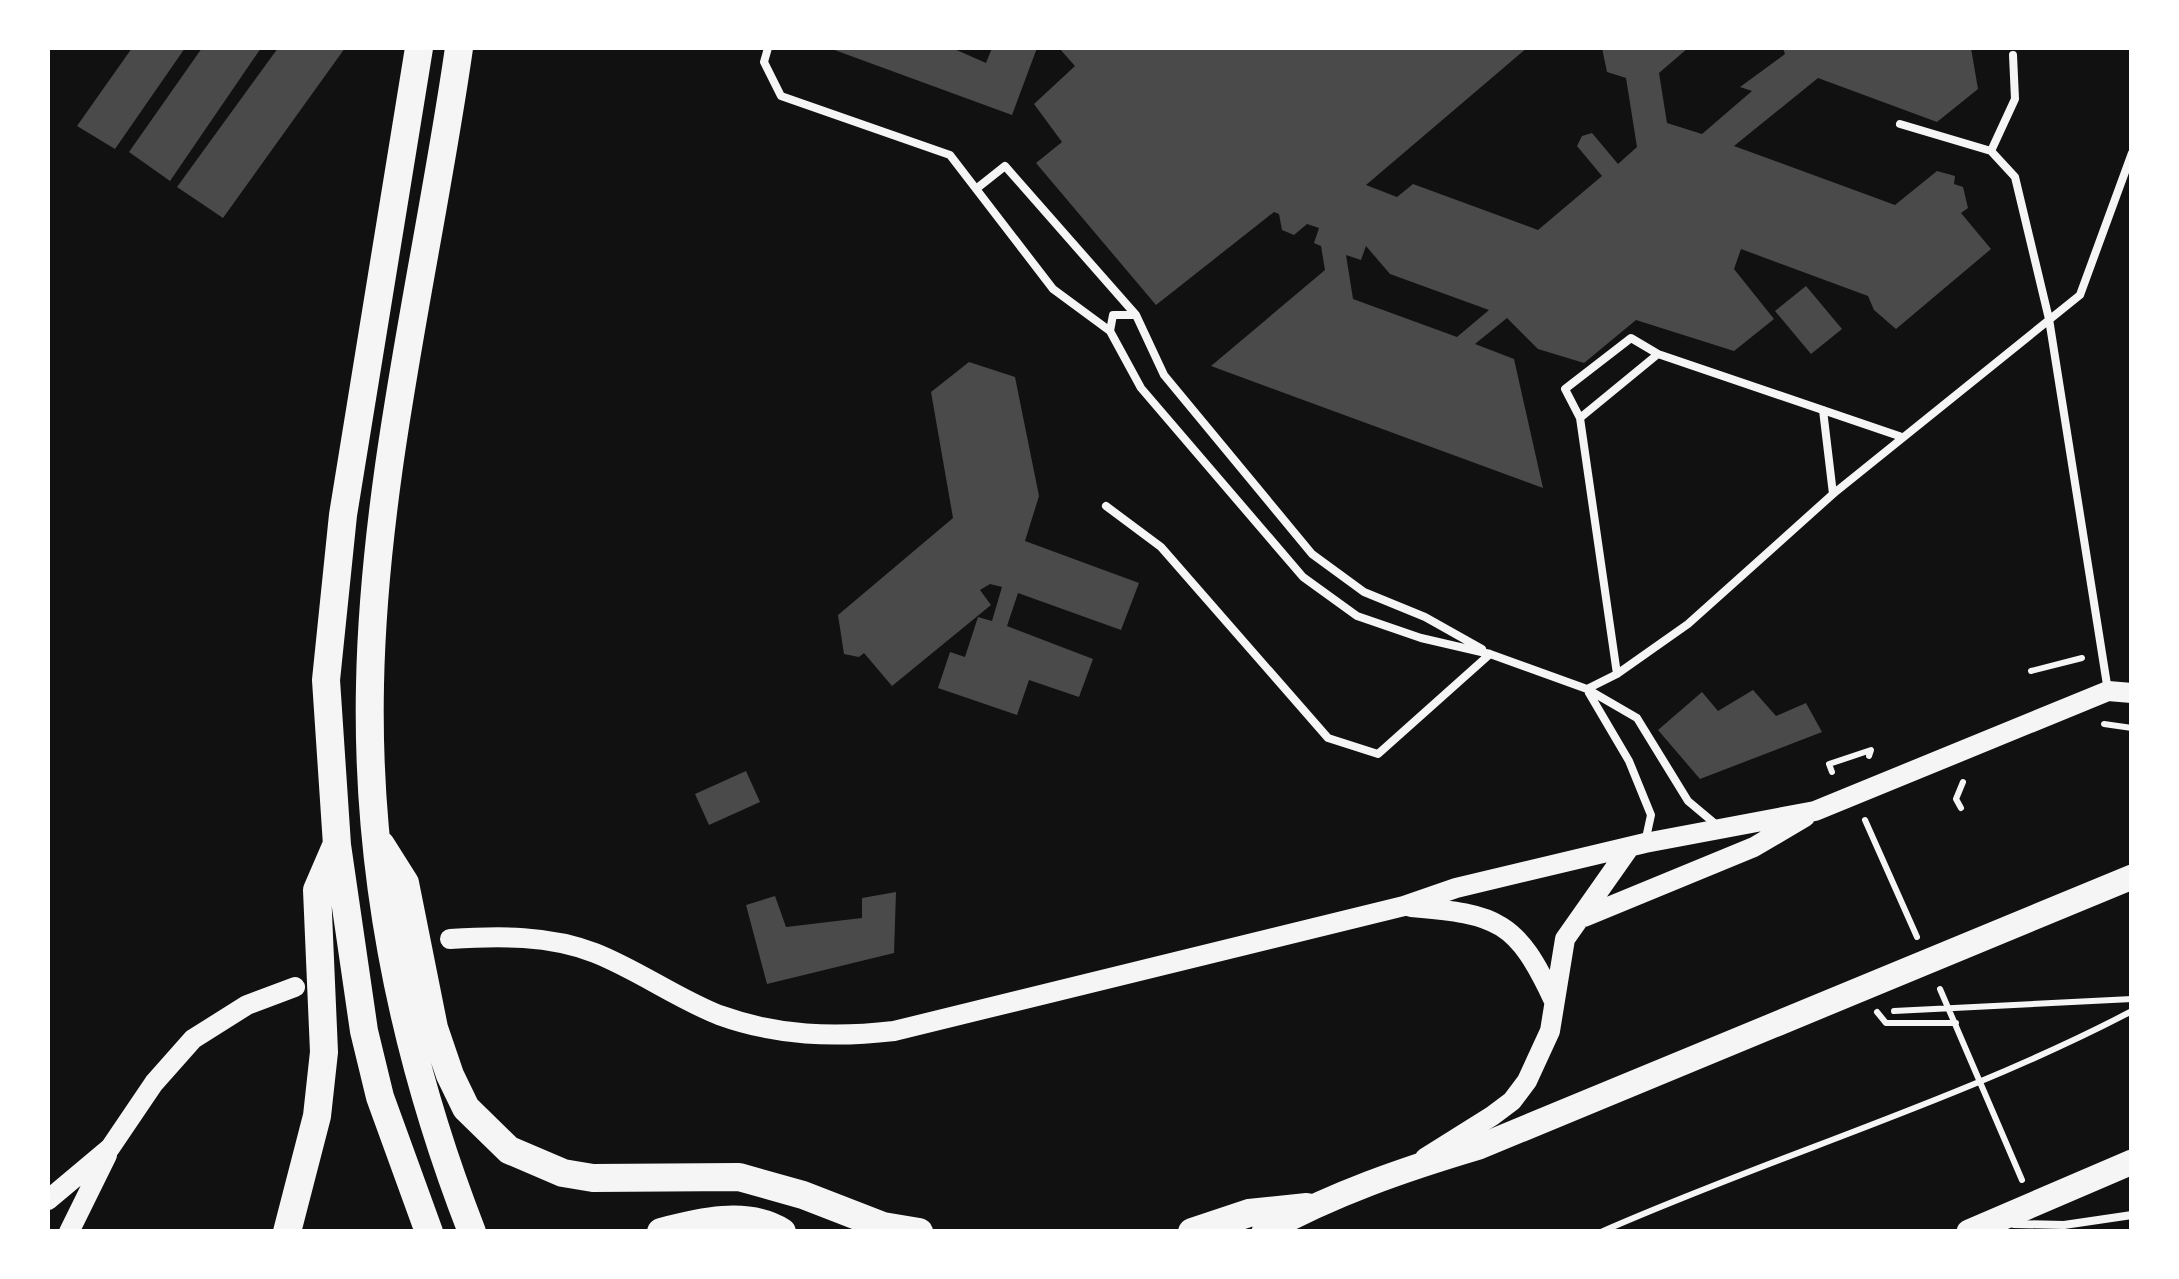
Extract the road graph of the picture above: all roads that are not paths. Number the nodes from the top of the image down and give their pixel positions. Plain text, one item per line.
1 (419, 48) edge
2 (459, 48) edge
3 (768, 48) edge
4 (2013, 55) dead end
5 (1900, 124) dead end
6 (1991, 151) junction
7 (2132, 153) edge
8 (976, 189) junction
9 (1136, 315) junction
10 (2049, 319) junction
11 (1110, 331) junction
12 (1658, 354) junction
13 (1823, 410) junction
14 (1580, 418) junction
15 (1902, 437) junction
16 (1833, 494) junction
17 (1106, 506) dead end
18 (1490, 654) junction
19 (1617, 674) junction
20 (1587, 689) junction
21 (2108, 691) junction
22 (2132, 692) edge
23 (1814, 811) junction
24 (1719, 827) junction
25 (376, 837) junction
26 (337, 845) junction
27 (1637, 846) junction
28 (2132, 877) edge
29 (1404, 906) junction
30 (1584, 917) junction
31 (450, 939) dead end
32 (296, 986) dead end
33 (1554, 1001) junction
34 (110, 1148) junction
35 (2132, 1162) edge
36 (1410, 1167) junction
37 (48, 1200) edge
38 (1307, 1208) junction
39 (2128, 1216) edge
40 (1979, 1227) edge
41 (69, 1232) edge
42 (286, 1232) edge
43 (429, 1232) edge
44 (472, 1232) edge
45 (661, 1232) edge
46 (782, 1232) edge
47 (919, 1232) edge
48 (1192, 1232) edge
49 (1264, 1232) edge

1 - 26 highway
2 - 25 highway
3 - 8 lane
4 - 6 lane
5 - 6 lane
6 - 10 lane
7 - 10 lane
8 - 9 lane
8 - 11 lane
9 - 11 lane
9 - 18 lane
10 - 15 lane
10 - 21 lane
11 - 18 lane
12 - 13 lane
12 - 14 lane
12 - 14 lane
13 - 15 lane
13 - 16 lane
14 - 19 lane
15 - 16 lane
16 - 19 lane
17 - 18 lane
18 - 20 lane
19 - 20 lane
20 - 24 lane
20 - 27 lane
21 - 22 main road
21 - 23 main road
23 - 24 main road
23 - 30 main road
24 - 27 main road
25 - 44 highway
25 - 47 highway
26 - 42 highway
26 - 43 highway
27 - 29 main road
27 - 30 main road
28 - 36 main road
29 - 31 main road
29 - 33 main road
30 - 33 main road
32 - 34 main road
33 - 36 main road
34 - 37 main road
34 - 41 main road
35 - 40 main road
36 - 38 main road
38 - 48 highway
38 - 49 main road
39 - 40 lane
45 - 46 highway

